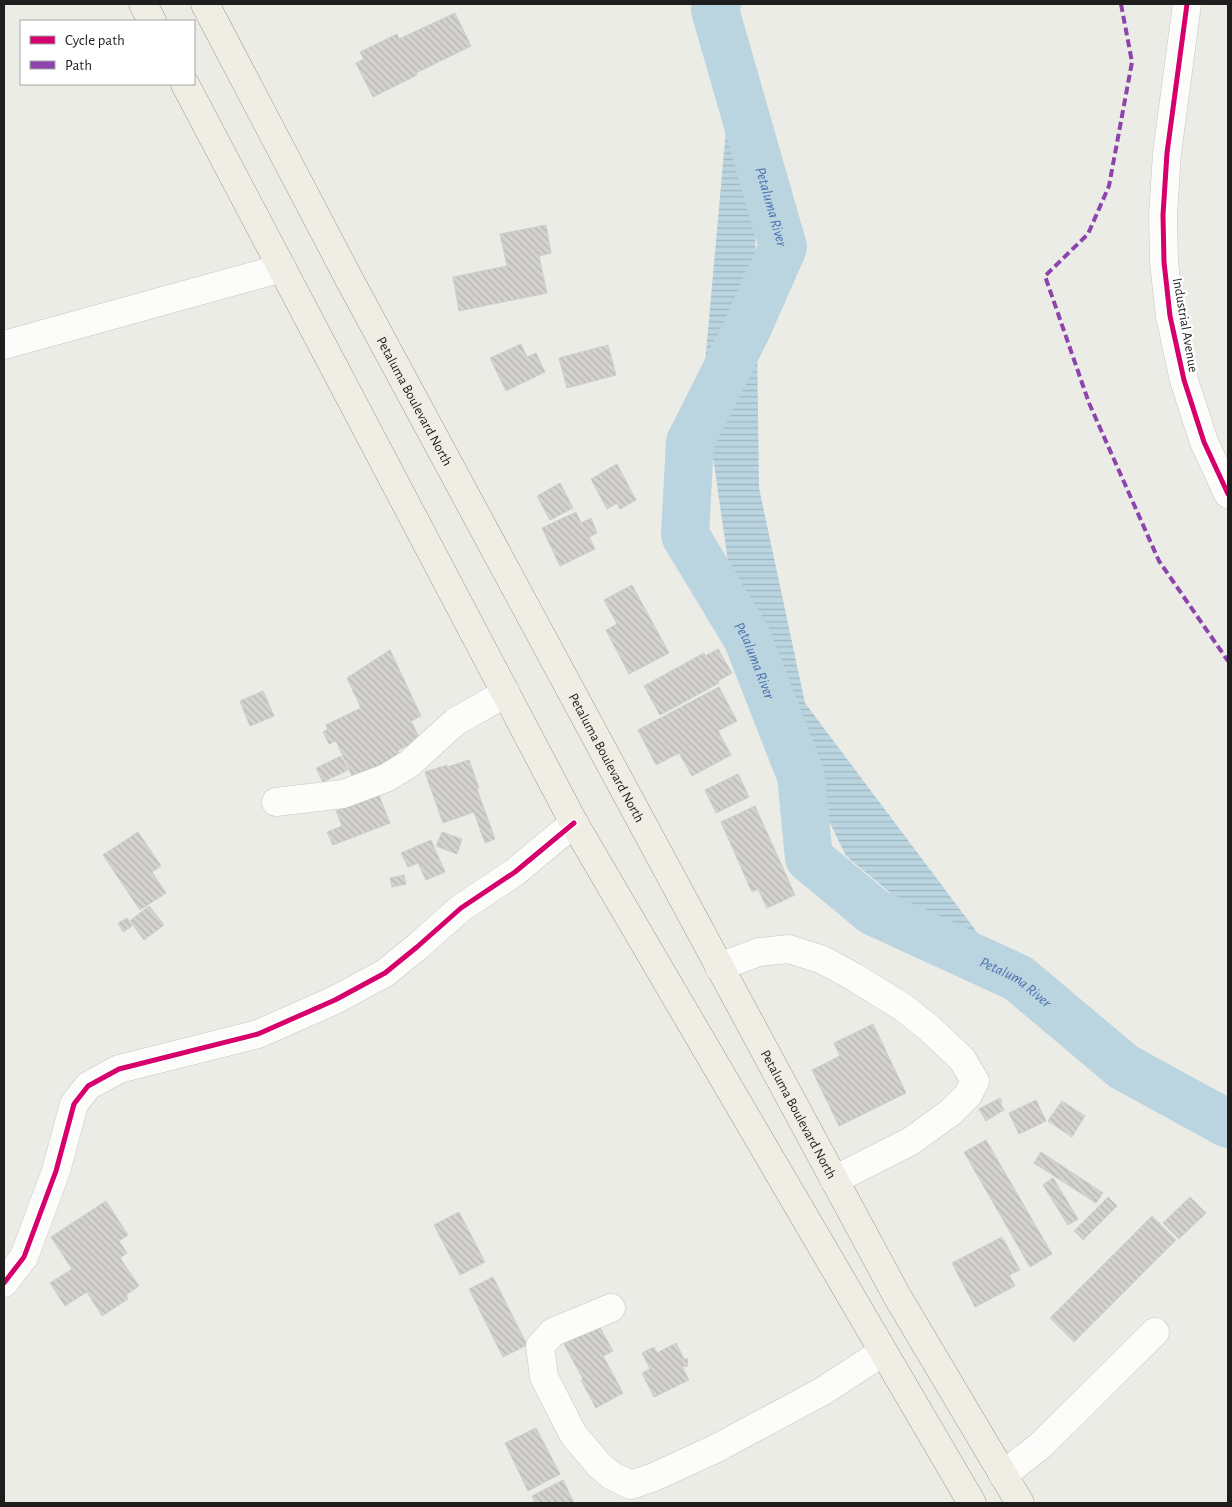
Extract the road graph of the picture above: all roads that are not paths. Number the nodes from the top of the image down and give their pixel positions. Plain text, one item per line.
1 (143, 4) edge
2 (205, 4) edge
3 (1187, 4) edge
4 (151, 20) edge
5 (186, 85) edge
6 (282, 268) junction
7 (4, 345) edge
8 (1228, 494) edge
9 (506, 693) junction
10 (276, 802) dead end
11 (574, 823) junction
12 (719, 967) junction
13 (834, 1180) junction
14 (4, 1283) edge
15 (611, 1308) dead end
16 (1155, 1332) dead end
17 (883, 1352) junction
18 (1003, 1475) junction
19 (972, 1503) edge
20 (1020, 1503) edge

1 - 4 main road
2 - 12 main road, Petaluma Boulevard North
3 - 8 street, Industrial Avenue
5 - 6 main road
6 - 7 street
6 - 9 main road
9 - 10 street
9 - 11 main road
11 - 14 street
11 - 17 main road
12 - 13 main road, Petaluma Boulevard North
12 - 13 street
13 - 18 main road, Petaluma Boulevard North
15 - 17 street
16 - 18 street
17 - 19 main road
18 - 20 main road, Petaluma Boulevard North

